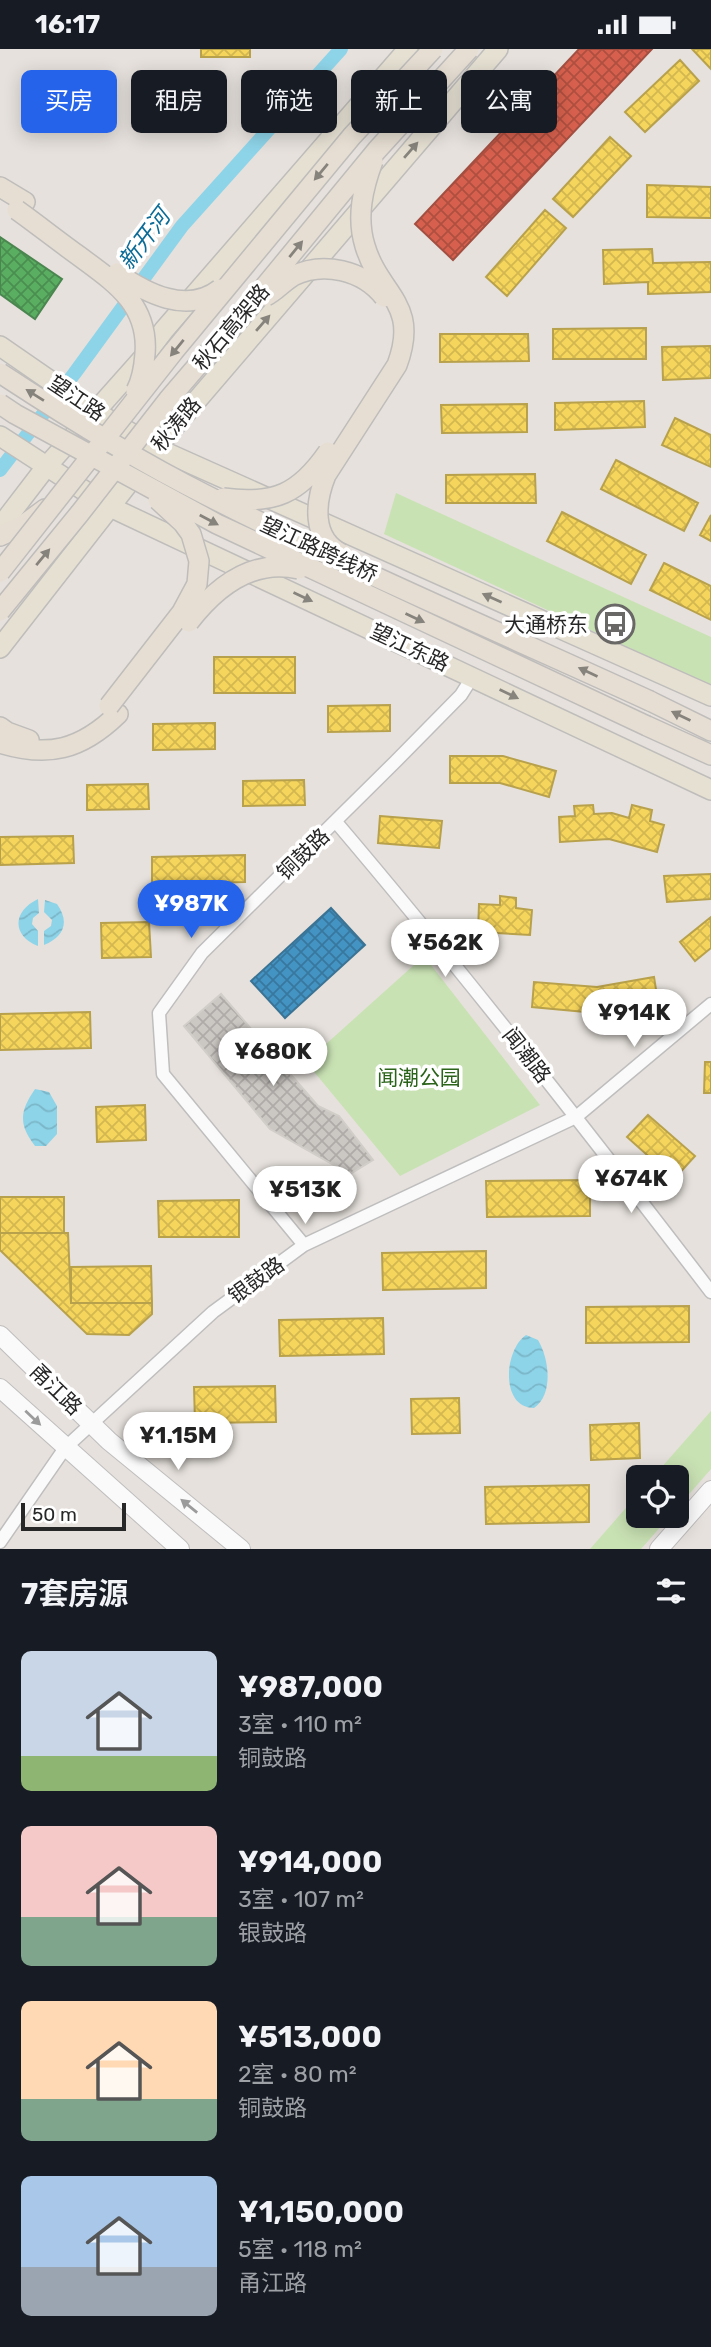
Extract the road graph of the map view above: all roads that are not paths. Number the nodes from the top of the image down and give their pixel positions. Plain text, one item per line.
1 (408, 49) edge
2 (433, 49) edge
3 (469, 49) edge
4 (498, 49) edge
5 (377, 150) junction
6 (0, 187) edge
7 (0, 200) edge
8 (234, 277) junction
9 (252, 302) junction
10 (0, 346) edge
11 (0, 373) edge
12 (0, 404) edge
13 (86, 406) junction
14 (128, 409) junction
15 (0, 436) edge
16 (156, 448) junction
17 (40, 463) junction
18 (140, 483) junction
19 (205, 495) junction
20 (57, 500) junction
21 (108, 506) junction
22 (0, 527) edge
23 (0, 536) edge
24 (0, 572) edge
25 (317, 572) junction
26 (388, 582) junction
27 (0, 611) edge
28 (0, 647) edge
29 (473, 676) junction
30 (711, 696) edge
31 (0, 727) edge
32 (652, 728) junction
33 (711, 731) edge
34 (0, 743) edge
35 (711, 755) edge
36 (711, 769) edge
37 (711, 790) edge
38 (336, 822) junction
39 (711, 1004) edge
40 (576, 1117) junction
41 (304, 1245) junction
42 (711, 1292) edge
43 (0, 1335) edge
44 (0, 1388) edge
45 (91, 1423) junction
46 (65, 1448) junction
47 (711, 1490) edge
48 (0, 1542) edge
49 (180, 1549) edge
50 (242, 1549) edge
51 (659, 1549) edge

1 - 13 main road
2 -> 8 highway, 秋石高架路, bridge
3 - 5 highway, 秋石高架路, bridge
16 -> 4 main road, 秋涛路
9 -> 5 highway, 秋石高架路, bridge
5 - 26 highway, bridge
6 - 8 highway, bridge
7 - 14 highway, bridge
8 -> 14 highway, 秋石高架路, bridge
9 - 19 highway, bridge
27 -> 9 highway, 秋石高架路, bridge
10 - 13 main road, 望江路
19 -> 11 highway, 望江路跨线桥, bridge
12 - 18 highway, 望江路跨线桥, bridge
13 - 16 main road, 望江路
13 - 17 main road
14 - 20 highway, 秋石高架路, bridge
15 - 17 main road
16 - 21 main road, 秋涛路
30 -> 16 main road
17 - 21 main road
17 - 22 main road
18 -> 25 highway, 望江路跨线桥, bridge
18 - 31 highway, bridge
19 - 26 highway, 望江路跨线桥, bridge
20 - 23 highway, bridge
20 - 24 highway, 秋石高架路, bridge
21 - 28 main road, 秋涛路
21 -> 29 main road, 望江东路
25 -> 32 highway, 望江路跨线桥, bridge
25 - 34 highway, bridge
33 -> 26 highway, 望江路跨线桥, bridge
29 -> 37 main road, 望江东路
29 - 38 street, 铜鼓路
32 - 35 highway
32 - 36 highway
38 - 40 street, 闻潮路
38 - 41 street, 铜鼓路
39 - 40 street, 银鼓路
40 - 41 street, 银鼓路
40 - 42 street, 闻潮路
41 - 45 street, 银鼓路
43 - 45 main road, 甬江路
44 -> 46 main road, 甬江路
45 - 46 street, 银鼓路
50 -> 45 main road, 甬江路
46 - 48 street, 银鼓路
46 - 49 main road, 甬江路
47 - 51 main road

